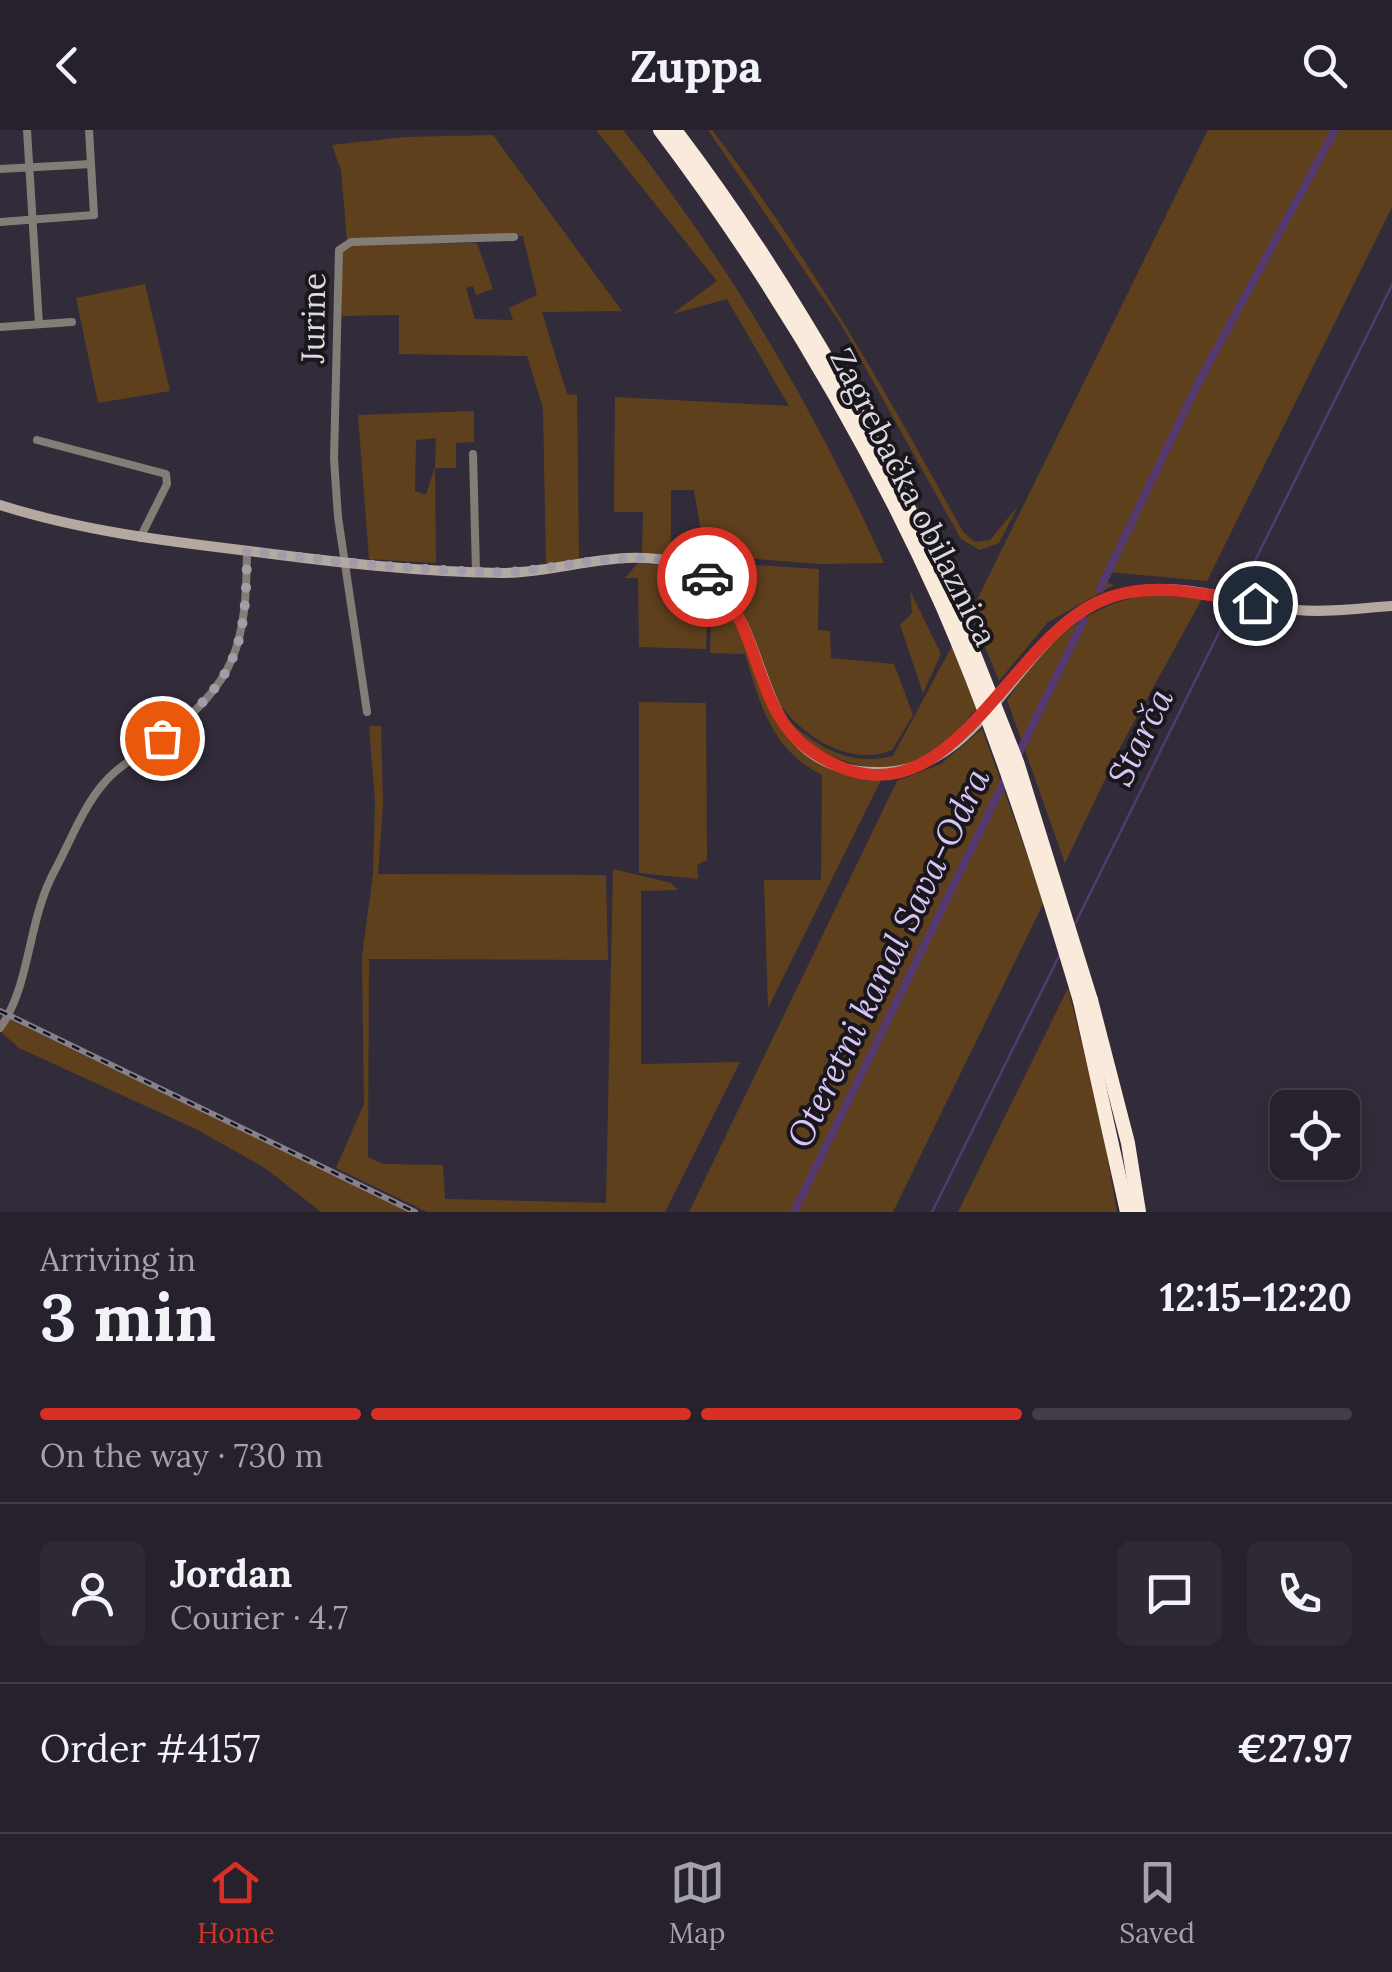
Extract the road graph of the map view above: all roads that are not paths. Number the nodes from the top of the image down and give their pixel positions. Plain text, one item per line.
1 (26, 130) edge
2 (88, 130) edge
3 (660, 130) edge
4 (676, 130) edge
5 (92, 164) junction
6 (29, 168) junction
7 (0, 169) edge
8 (33, 219) junction
9 (0, 222) edge
10 (514, 237) dead end
11 (72, 322) dead end
12 (38, 324) junction
13 (0, 326) edge
14 (38, 440) dead end
15 (472, 454) dead end
16 (0, 506) edge
17 (140, 538) junction
18 (247, 551) junction
19 (347, 564) junction
20 (476, 572) junction
21 (1392, 606) edge
22 (367, 712) dead end
23 (1086, 1001) junction
24 (0, 1028) edge
25 (1127, 1212) edge
26 (1139, 1212) edge

1 - 6 street
2 - 5 street
3 - 23 highway, Zagrebačka obilaznica, bridge
4 - 23 highway, Zagrebačka obilaznica, bridge
5 - 6 street
5 - 8 street
6 - 7 street
6 - 8 street
8 - 9 street
8 - 12 street
10 - 19 street, Jurine
11 - 12 street
12 - 13 street
14 - 17 street
15 - 20 street
16 - 17 main road
17 - 18 main road
18 - 19 main road
18 - 24 street
19 - 20 main road
19 - 22 street
20 - 21 main road
23 - 25 highway, Zagrebačka obilaznica
23 - 26 highway, Zagrebačka obilaznica

